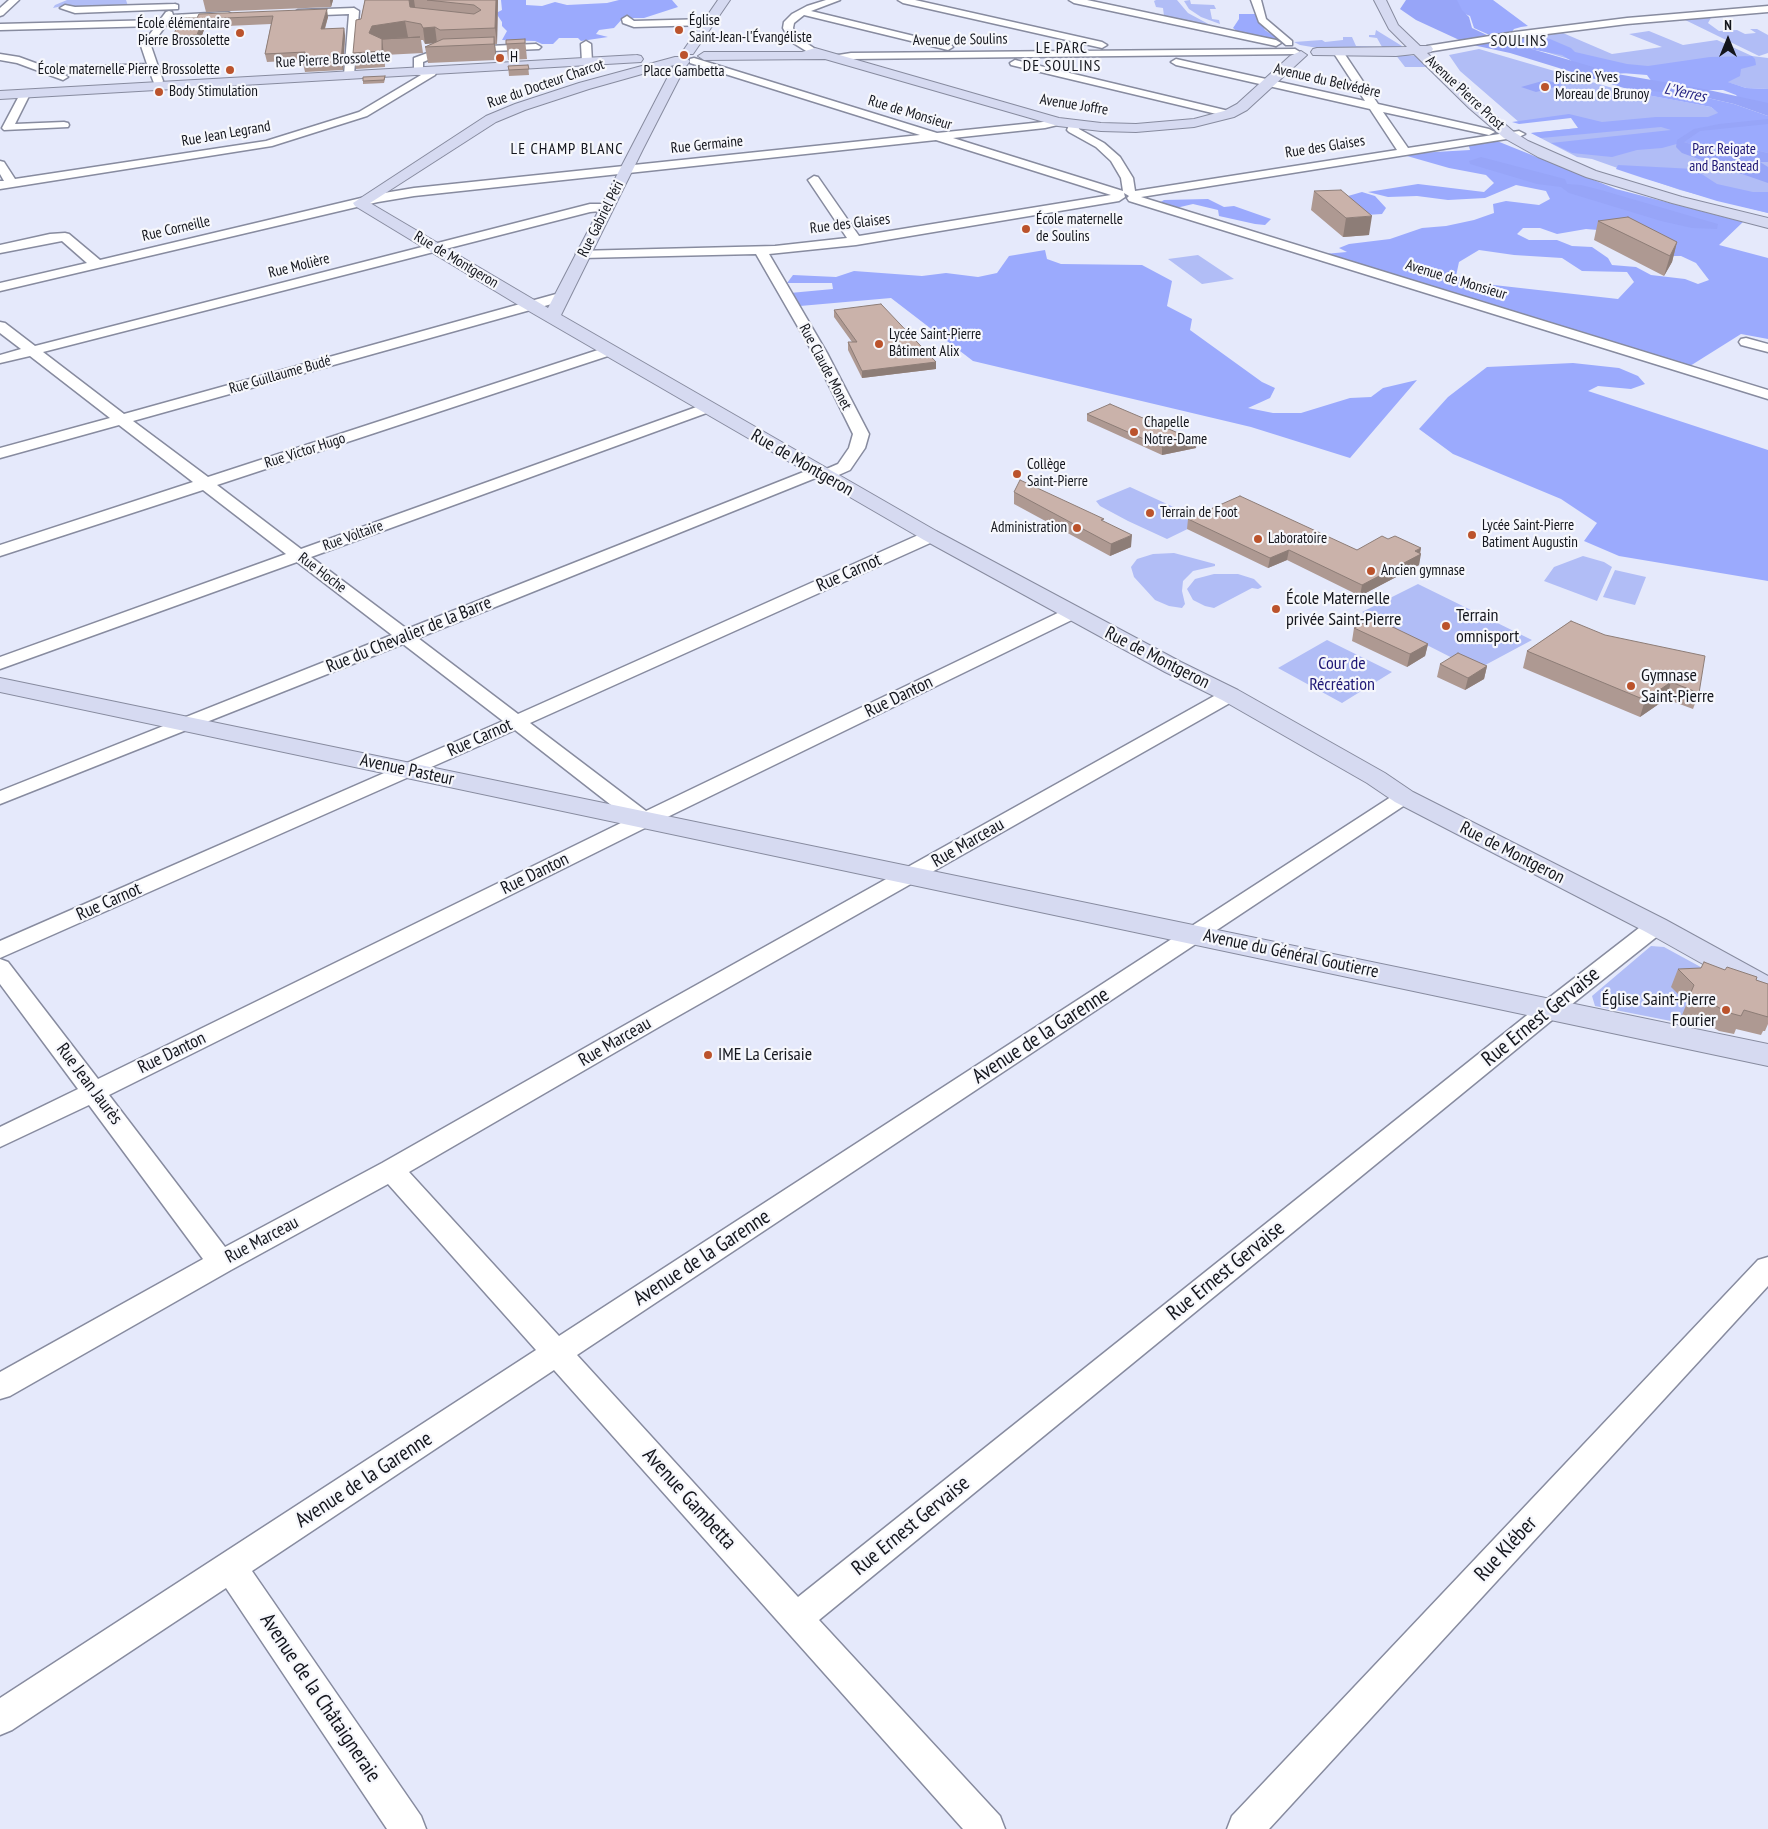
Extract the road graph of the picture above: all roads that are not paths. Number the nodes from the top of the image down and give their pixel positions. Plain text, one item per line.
1 (14, 0) edge
2 (724, 0) edge
3 (835, 0) edge
4 (903, 0) edge
5 (1074, 0) edge
6 (1256, 0) edge
7 (1380, 0) edge
8 (177, 4) edge
9 (65, 8) dead end
10 (1768, 9) edge
11 (803, 12) junction
12 (0, 13) edge
13 (292, 13) edge
14 (236, 15) edge
15 (627, 19) dead end
16 (164, 20) junction
17 (708, 22) junction
18 (2, 28) edge
19 (586, 44) dead end
20 (536, 47) dead end
21 (417, 49) edge
22 (444, 50) junction
23 (1423, 50) junction
24 (1297, 51) junction
25 (1338, 52) junction
26 (1134, 53) junction
27 (981, 54) junction
28 (820, 56) junction
29 (0, 57) edge
30 (686, 58) junction
31 (588, 62) junction
32 (154, 68) junction
33 (48, 71) junction
34 (425, 71) junction
35 (349, 75) junction
36 (1268, 83) junction
37 (157, 86) junction
38 (87, 90) junction
39 (25, 94) junction
40 (0, 95) edge
41 (1376, 107) junction
42 (1229, 114) junction
43 (1058, 122) junction
44 (64, 124) dead end
45 (1074, 125) junction
46 (1514, 134) junction
47 (936, 136) junction
48 (1404, 151) junction
49 (0, 164) edge
50 (626, 169) junction
51 (814, 180) dead end
52 (5, 184) edge
53 (1127, 195) junction
54 (360, 203) junction
55 (606, 208) junction
56 (1768, 223) edge
57 (856, 241) junction
58 (436, 248) junction
59 (0, 249) edge
60 (760, 250) junction
61 (582, 254) junction
62 (97, 264) junction
63 (0, 287) edge
64 (561, 297) junction
65 (532, 306) junction
66 (552, 317) junction
67 (0, 326) edge
68 (1746, 342) dead end
69 (1768, 348) edge
70 (32, 350) junction
71 (609, 351) junction
72 (0, 358) edge
73 (1768, 395) edge
74 (707, 408) junction
75 (120, 420) junction
76 (0, 453) edge
77 (821, 474) junction
78 (205, 484) junction
79 (931, 536) junction
80 (0, 551) edge
81 (299, 555) junction
82 (1072, 613) junction
83 (405, 636) junction
84 (0, 663) edge
85 (0, 684) edge
86 (1230, 695) junction
87 (516, 722) junction
88 (187, 723) junction
89 (408, 771) junction
90 (1404, 797) junction
91 (0, 798) edge
92 (644, 820) junction
93 (814, 856) joint
94 (912, 875) junction
95 (1656, 926) junction
96 (1197, 934) junction
97 (0, 950) edge
98 (0, 967) edge
99 (1768, 988) edge
100 (1549, 1010) junction
101 (1768, 1055) edge
102 (95, 1091) junction
103 (0, 1138) edge
104 (391, 1170) junction
105 (221, 1262) junction
106 (1768, 1268) edge
107 (556, 1353) junction
108 (0, 1387) edge
109 (231, 1567) junction
110 (797, 1618) junction
111 (0, 1718) edge
112 (408, 1829) edge
113 (987, 1829) edge
114 (1244, 1829) edge

1 - 12 street
2 - 17 street, Rue Gabriel Péri
3 - 11 street
4 - 26 street, Avenue du Belvédère
5 - 24 street
6 - 24 street
7 - 23 street, Avenue Pierre Prost
8 - 9 street
8 - 16 street
10 - 23 street
11 - 27 street
11 - 28 street
13 - 35 street
14 - 16 street
15 - 17 street
16 - 18 street
16 - 32 street
17 - 30 street, Rue Gabriel Péri
19 - 31 street
20 - 22 street
21 - 22 street
22 - 34 street
23 - 25 street
23 - 46 street, Avenue Pierre Prost
24 - 25 street
24 - 26 street, Avenue de Soulins
24 - 36 street, Avenue Joffre
25 - 41 street
26 - 27 street, Avenue de Soulins
26 - 36 street, Avenue du Belvédère
27 - 28 street, Avenue de Soulins
27 - 42 street
28 - 30 street, Avenue Joffre
28 - 43 street, Avenue Joffre
29 - 33 street
30 - 31 street, Rue Pierre Brossolette
30 - 47 street, Rue de Monsieur
30 - 50 street, Rue Gabriel Péri
30 - 54 street, Rue du Docteur Charcot
31 - 34 street, Rue Pierre Brossolette
32 - 33 street
32 - 37 street
33 - 38 street
34 - 35 street, Rue Pierre Brossolette
34 - 52 street, Rue Jean Legrand
35 - 37 street, Rue Pierre Brossolette
36 - 41 street, Avenue du Belvédère
36 - 42 street, Avenue Joffre
37 - 38 street, Rue Pierre Brossolette
38 - 39 street, Rue Pierre Brossolette
39 - 40 street, Rue Pierre Brossolette
39 - 44 street
41 - 46 street, Avenue du Belvédère
41 - 48 street
42 - 45 street, Avenue Joffre
43 - 45 street, Avenue Joffre
43 - 47 street, Rue Germaine
45 - 53 street
46 - 48 street, Rue des Glaises
46 - 56 street, Avenue Pierre Prost
47 - 50 street, Rue Germaine
47 - 53 street, Rue de Monsieur
48 - 53 street, Rue des Glaises
49 - 52 street, Rue Jean Legrand
50 - 54 street, Rue Germaine
50 - 55 street, Rue Gabriel Péri
51 - 57 street
53 - 57 street, Rue des Glaises
53 - 73 street, Avenue de Monsieur
54 - 58 street, Rue de Montgeron
54 - 62 street, Rue Corneille
55 - 58 street, Rue Molière
55 - 61 street, Rue Gabriel Péri
57 - 60 street, Rue des Glaises
58 - 65 street, Rue de Montgeron
58 - 70 street, Rue Molière
59 - 62 street
60 - 61 street, Rue des Glaises
60 - 77 street, Rue Claude Monet
61 - 64 street, Rue Gabriel Péri
62 - 63 street, Rue Corneille
64 - 65 street, Rue Guillaume Budé
64 - 66 street
65 - 66 street, Rue de Montgeron
65 - 75 street, Rue Guillaume Budé
66 - 71 street, Rue de Montgeron
67 - 70 street, Rue Hoche
68 - 69 street
70 - 72 street, Rue Molière
70 - 75 street, Rue Hoche
71 - 74 street, Rue de Montgeron
71 - 78 street, Rue Victor Hugo
74 - 77 street, Rue de Montgeron
74 - 81 street, Rue Voltaire
75 - 76 street, Rue Guillaume Budé
75 - 78 street, Rue Hoche
77 - 79 street, Rue de Montgeron
77 - 83 street, Rue du Chevalier de la Barre
78 - 80 street, Rue Victor Hugo
78 - 81 street, Rue Hoche
79 - 82 street, Rue de Montgeron
79 - 87 street, Rue Carnot
81 - 83 street, Rue Hoche
81 - 84 street, Rue Voltaire
82 - 86 street, Rue de Montgeron
82 - 92 street, Rue Danton
83 - 87 street, Rue Hoche
83 - 88 street, Rue du Chevalier de la Barre
85 - 88 street, Avenue Pasteur
86 - 90 street, Rue de Montgeron
86 - 94 street, Rue Marceau
87 - 89 street, Rue Carnot
87 - 92 street, Rue Hoche
88 - 89 street, Avenue Pasteur
88 - 91 street, Rue du Chevalier de la Barre
89 - 92 street, Avenue Pasteur
89 - 97 street, Rue Carnot
90 - 95 street, Rue de Montgeron
90 - 96 street, Avenue de la Garenne
92 - 93 street, Avenue Pasteur
92 - 102 street, Rue Danton
93 - 94 street, Avenue du Général Goutierre
94 - 96 street, Avenue du Général Goutierre
94 - 104 street, Rue Marceau
95 - 99 street, Rue de Montgeron
95 - 100 street, Rue Ernest Gervaise
96 - 100 street, Avenue du Général Goutierre
96 - 107 street, Avenue de la Garenne
98 - 102 street, Rue Jean Jaurès
100 - 101 street, Avenue du Général Goutierre
100 - 110 street, Rue Ernest Gervaise
102 - 103 street, Rue Danton
102 - 105 street, Rue Jean Jaurès
104 - 105 street, Rue Marceau
104 - 107 street, Avenue Gambetta
105 - 108 street, Rue Marceau
106 - 114 street, Rue Kléber
107 - 109 street, Avenue de la Garenne
107 - 110 street, Avenue Gambetta
109 - 111 street, Avenue de la Garenne
109 - 112 street, Avenue de la Châtaigneraie
110 - 113 street, Avenue Gambetta

